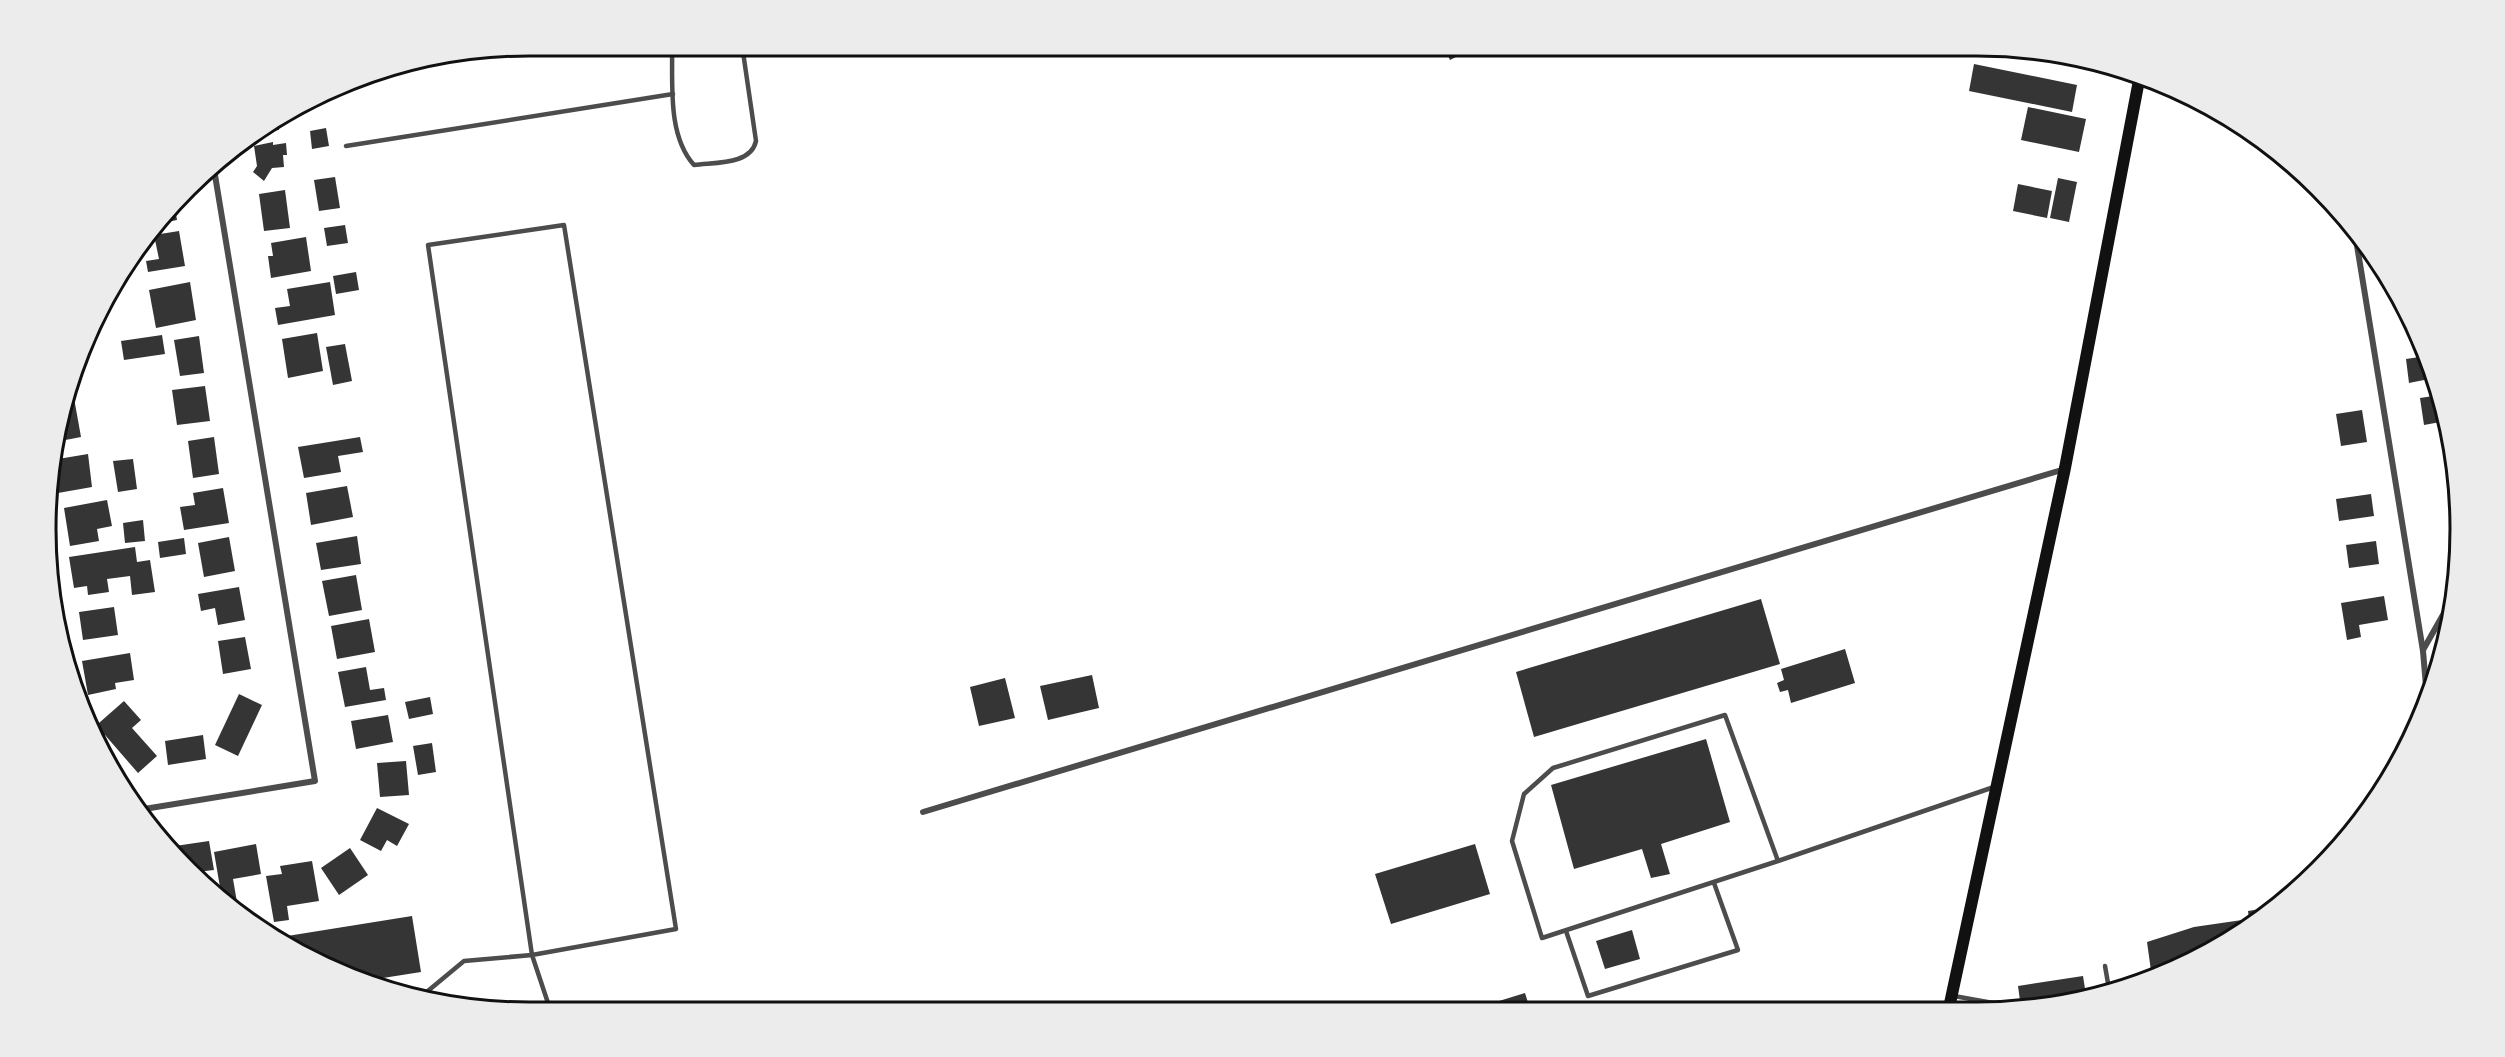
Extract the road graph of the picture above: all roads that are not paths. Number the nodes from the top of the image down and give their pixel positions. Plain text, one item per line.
1 (672, 56) edge
2 (744, 56) edge
3 (2138, 84) edge
4 (673, 94) junction
5 (346, 146) dead end
6 (215, 175) edge
7 (2358, 249) edge
8 (2065, 468) junction
9 (2440, 620) edge
10 (2423, 651) junction
11 (2425, 677) edge
12 (1996, 786) junction
13 (148, 808) edge
14 (923, 812) dead end
15 (1778, 861) junction
16 (1714, 883) junction
17 (1566, 931) junction
18 (532, 955) junction
19 (2105, 966) dead end
20 (2108, 982) edge
21 (429, 990) edge
22 (1952, 995) junction
23 (1985, 1001) edge
24 (547, 1002) edge
25 (1950, 1002) edge

1 - 4 lane
2 - 4 lane
3 - 8 main road
4 - 5 lane
6 - 13 street
7 - 10 street
8 - 12 main road
8 - 14 street
9 - 10 street
10 - 11 street
12 - 15 lane
12 - 22 main road
15 - 16 lane
15 - 17 lane
16 - 17 lane
16 - 17 lane
18 - 18 lane
18 - 21 lane
18 - 24 lane
19 - 20 lane
22 - 23 lane
22 - 25 main road

